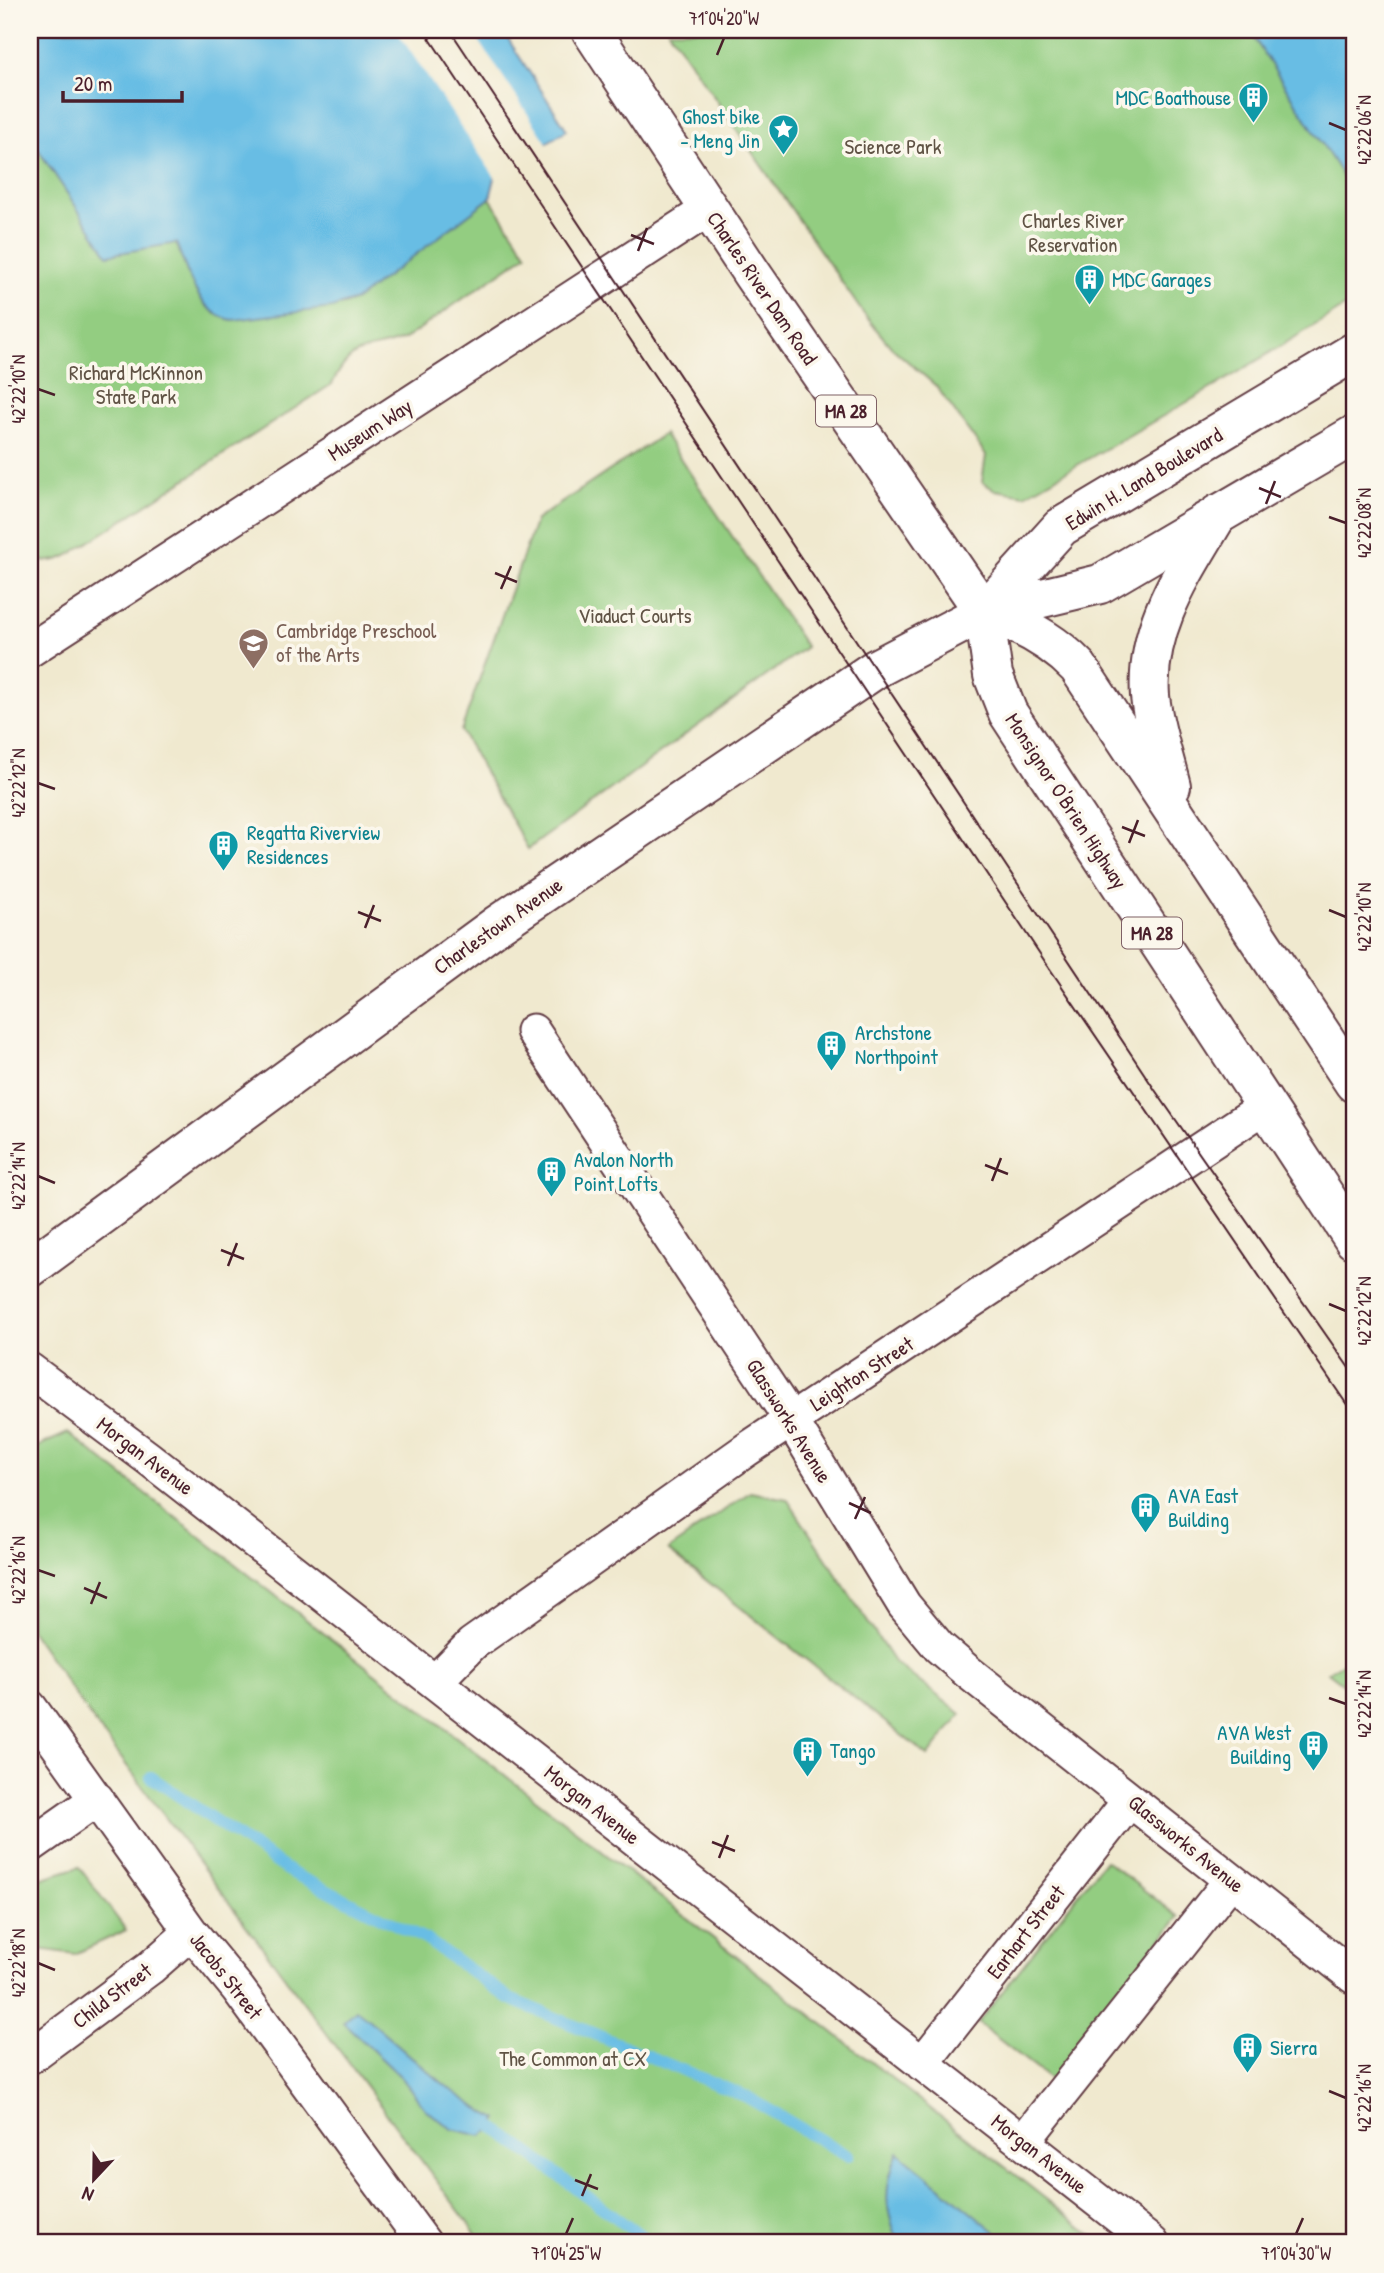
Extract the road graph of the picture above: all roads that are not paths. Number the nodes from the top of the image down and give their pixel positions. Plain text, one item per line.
1 (591, 30) edge
2 (709, 209) junction
3 (1354, 352) edge
4 (1354, 435) edge
5 (1218, 514) junction
6 (984, 612) junction
7 (30, 649) edge
8 (1178, 815) junction
9 (533, 1031) dead end
10 (1354, 1083) edge
11 (1266, 1107) junction
12 (1354, 1240) edge
13 (30, 1268) edge
14 (31, 1374) edge
15 (791, 1420) junction
16 (435, 1682) junction
17 (30, 1707) edge
18 (97, 1799) junction
19 (1130, 1800) junction
20 (30, 1846) edge
21 (1231, 1880) junction
22 (191, 1932) junction
23 (1354, 1977) edge
24 (30, 2057) edge
25 (922, 2064) junction
26 (1023, 2142) junction
27 (424, 2243) edge
28 (1152, 2243) edge

1 - 2 main road, Charles River Dam Road / MA 28
2 - 6 main road, Charles River Dam Road / MA 28
2 - 7 street, Museum Way
3 - 6 main road, Edwin H. Land Boulevard
4 - 5 main road
5 - 6 main road
5 - 8 main road
6 - 8 main road
6 - 11 main road, Monsignor O'Brien Highway / MA 28
6 - 13 main road, Charlestown Avenue
8 - 10 main road
9 - 15 street, Glassworks Avenue
11 - 12 main road, Monsignor O'Brien Highway / MA 28
11 - 15 street, Leighton Street
14 - 16 street, Morgan Avenue
15 - 16 street, Leighton Street
15 - 19 street, Glassworks Avenue
16 - 25 street, Morgan Avenue
17 - 18 street, Jacobs Street
18 - 20 street
18 - 22 street, Jacobs Street
19 - 21 street, Glassworks Avenue
19 - 25 street, Earhart Street
21 - 23 street, Glassworks Avenue
21 - 26 street
22 - 24 street, Child Street
22 - 27 street, Jacobs Street
25 - 26 street, Morgan Avenue
26 - 28 street, Morgan Avenue

